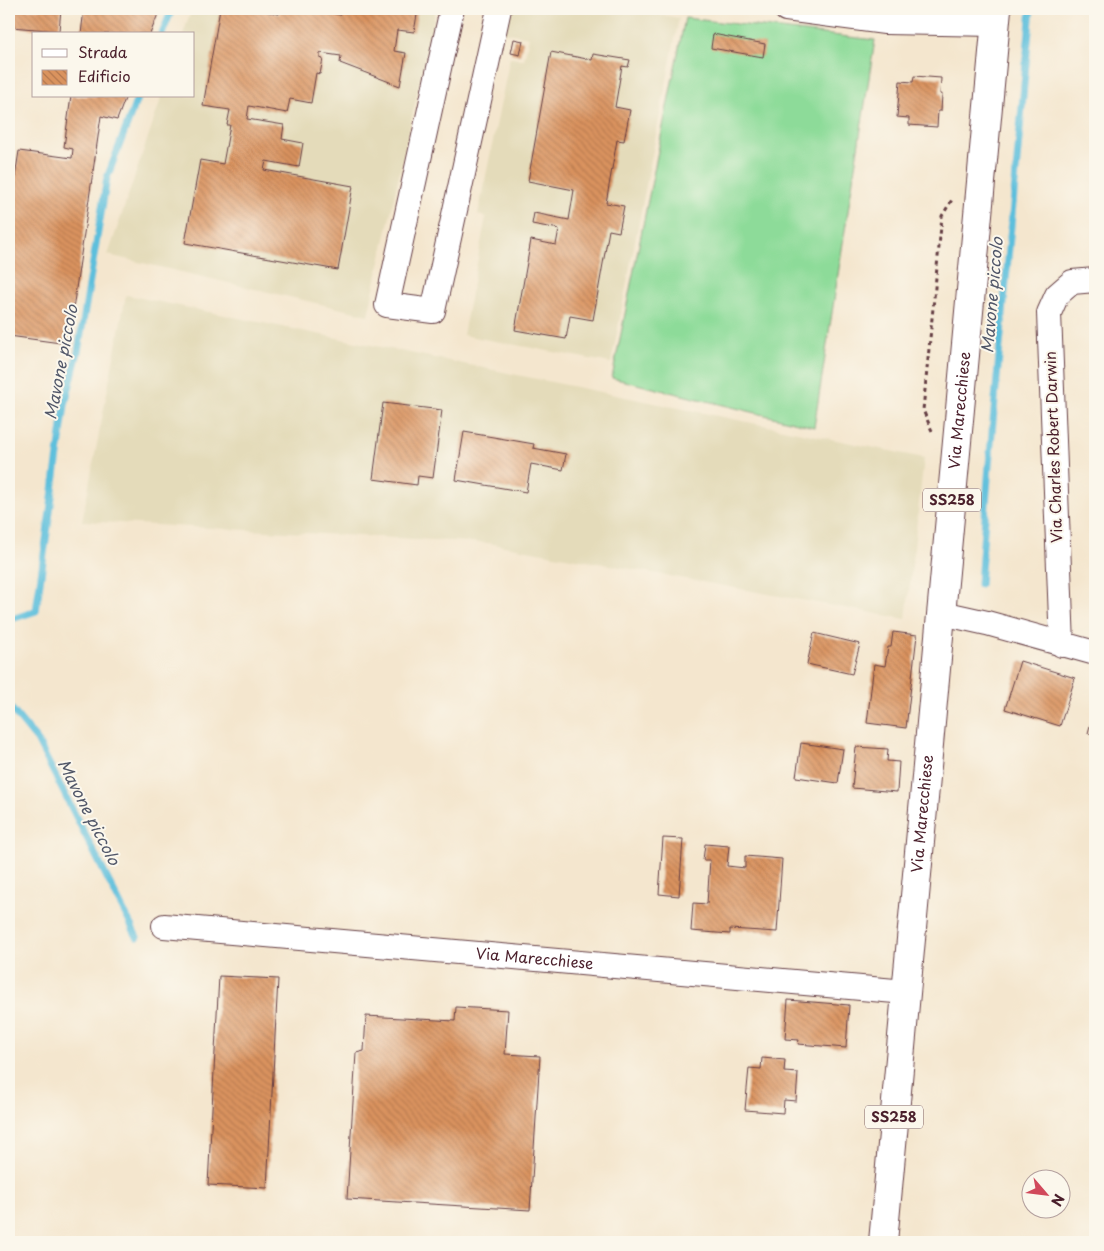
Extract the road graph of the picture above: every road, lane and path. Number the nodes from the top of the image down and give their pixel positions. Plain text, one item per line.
1 (452, 9) edge
2 (499, 9) edge
3 (786, 9) edge
4 (996, 16) edge
5 (1095, 280) edge
6 (942, 613) junction
7 (1062, 645) junction
8 (1095, 653) edge
9 (164, 926) dead end
10 (906, 992) junction
11 (883, 1242) edge

1 - 2 street
3 - 4 street
4 - 6 main road, Via Marecchiese / SS258
5 - 7 street, Via Charles Robert Darwin
6 - 7 street
6 - 10 main road, Via Marecchiese / SS258
7 - 8 street
9 - 10 street, Via Marecchiese
10 - 11 main road, Via Marecchiese / SS258

